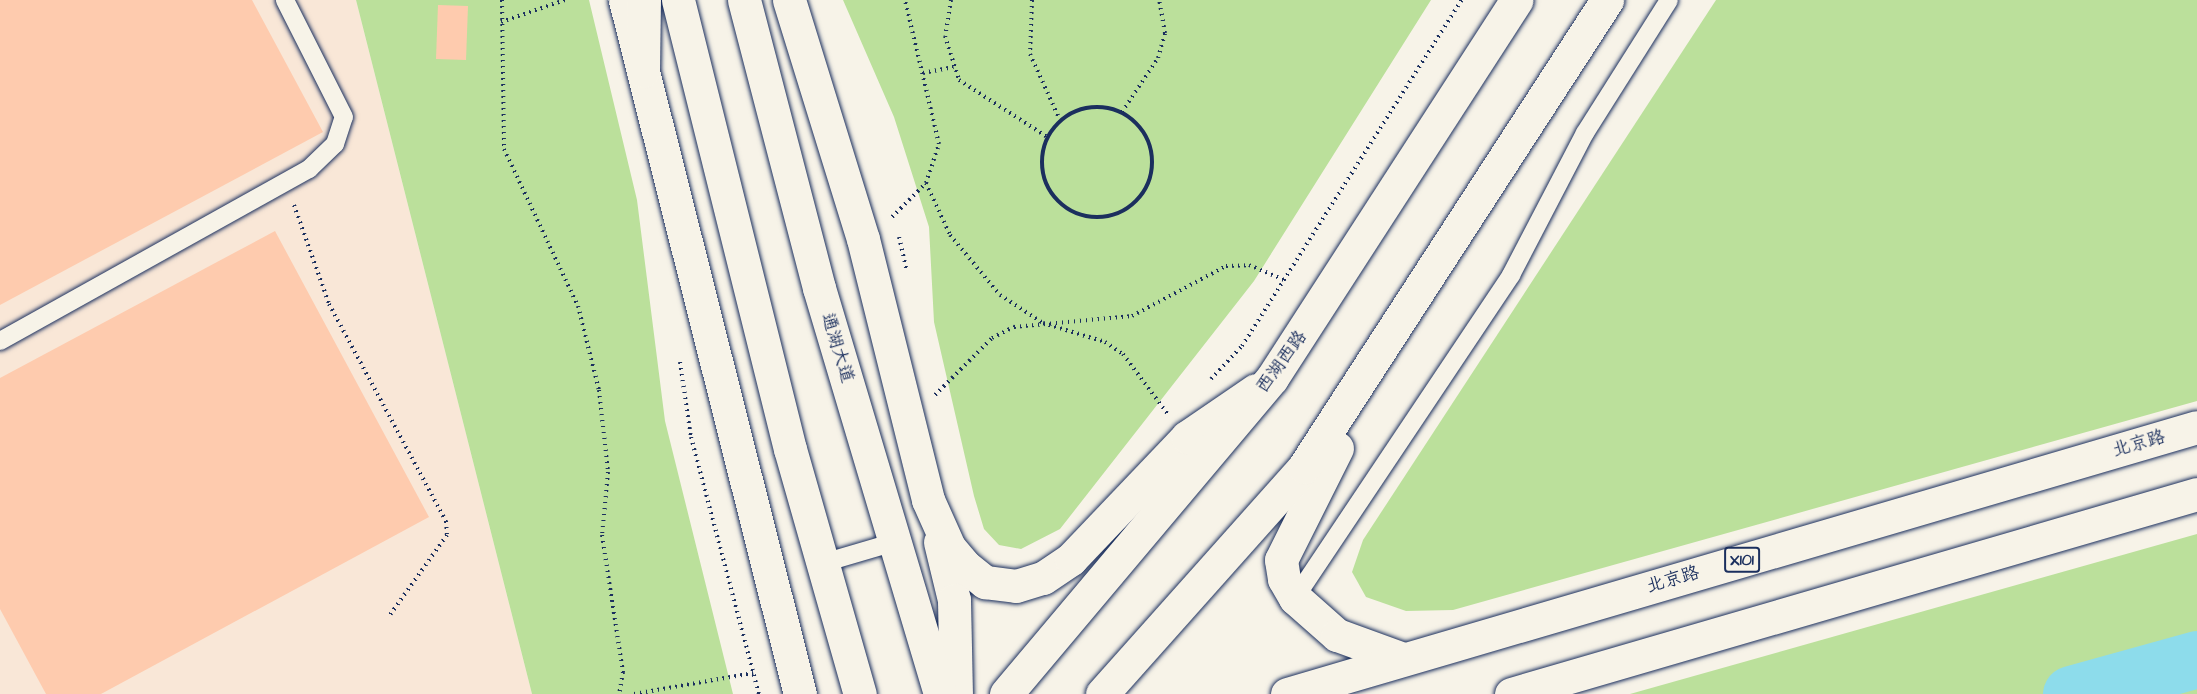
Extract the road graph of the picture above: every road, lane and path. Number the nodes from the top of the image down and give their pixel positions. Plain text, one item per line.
1 (285, 0) edge
2 (502, 0) edge
3 (565, 0) edge
4 (626, 0) edge
5 (644, 0) edge
6 (678, 0) edge
7 (744, 0) edge
8 (789, 0) edge
9 (906, 0) edge
10 (951, 0) edge
11 (1032, 0) edge
12 (1159, 0) edge
13 (1462, 0) edge
14 (1516, 0) edge
15 (1607, 0) edge
16 (1669, 0) edge
17 (501, 21) junction
18 (953, 67) junction
19 (643, 71) junction
20 (923, 73) junction
21 (1122, 112) junction
22 (1060, 120) junction
23 (1047, 137) junction
24 (284, 183) junction
25 (926, 183) junction
26 (888, 206) dead end
27 (891, 217) junction
28 (906, 277) dead end
29 (1284, 280) junction
30 (1043, 323) junction
31 (0, 341) edge
32 (1272, 378) junction
33 (1362, 381) junction
34 (1206, 384) dead end
35 (931, 399) dead end
36 (1173, 421) dead end
37 (2197, 427) edge
38 (2197, 494) edge
39 (935, 520) junction
40 (895, 542) junction
41 (823, 563) junction
42 (1295, 598) junction
43 (390, 615) dead end
44 (1403, 659) junction
45 (753, 674) dead end
46 (619, 694) edge
47 (634, 694) edge
48 (800, 694) edge
49 (860, 694) edge
50 (940, 694) edge
51 (956, 694) edge
52 (1006, 694) edge
53 (1102, 694) edge
54 (1287, 694) edge
55 (1511, 694) edge

1 - 24 lane
2 - 17 path
3 - 17 path
4 - 19 main road
5 - 19 main road
6 - 41 main road
7 - 40 main road, 通湖大道
8 - 39 main road
9 - 20 path
10 - 18 path
11 - 22 path
12 - 21 path
13 - 29 path
14 - 32 main road, 西湖西路
15 - 33 main road
16 - 42 lane
17 - 46 path
18 - 20 path
18 - 23 path
19 - 48 main road
20 - 25 path
21 - 22 path
21 - 23 path
22 - 23 path
24 - 31 lane
24 - 43 path
25 - 27 path
25 - 30 path
26 - 27 path
27 - 28 path
29 - 30 path
29 - 34 path
30 - 35 path
30 - 36 path
32 - 39 main road
32 - 52 main road, 西湖西路
33 - 42 main road
33 - 53 main road
37 - 44 main road, 北京路 / X101
38 - 55 main road
39 - 51 main road
40 - 41 lane
40 - 50 main road, 通湖大道
41 - 49 main road
42 - 44 main road
44 - 54 main road, 北京路 / X101
45 - 47 path

